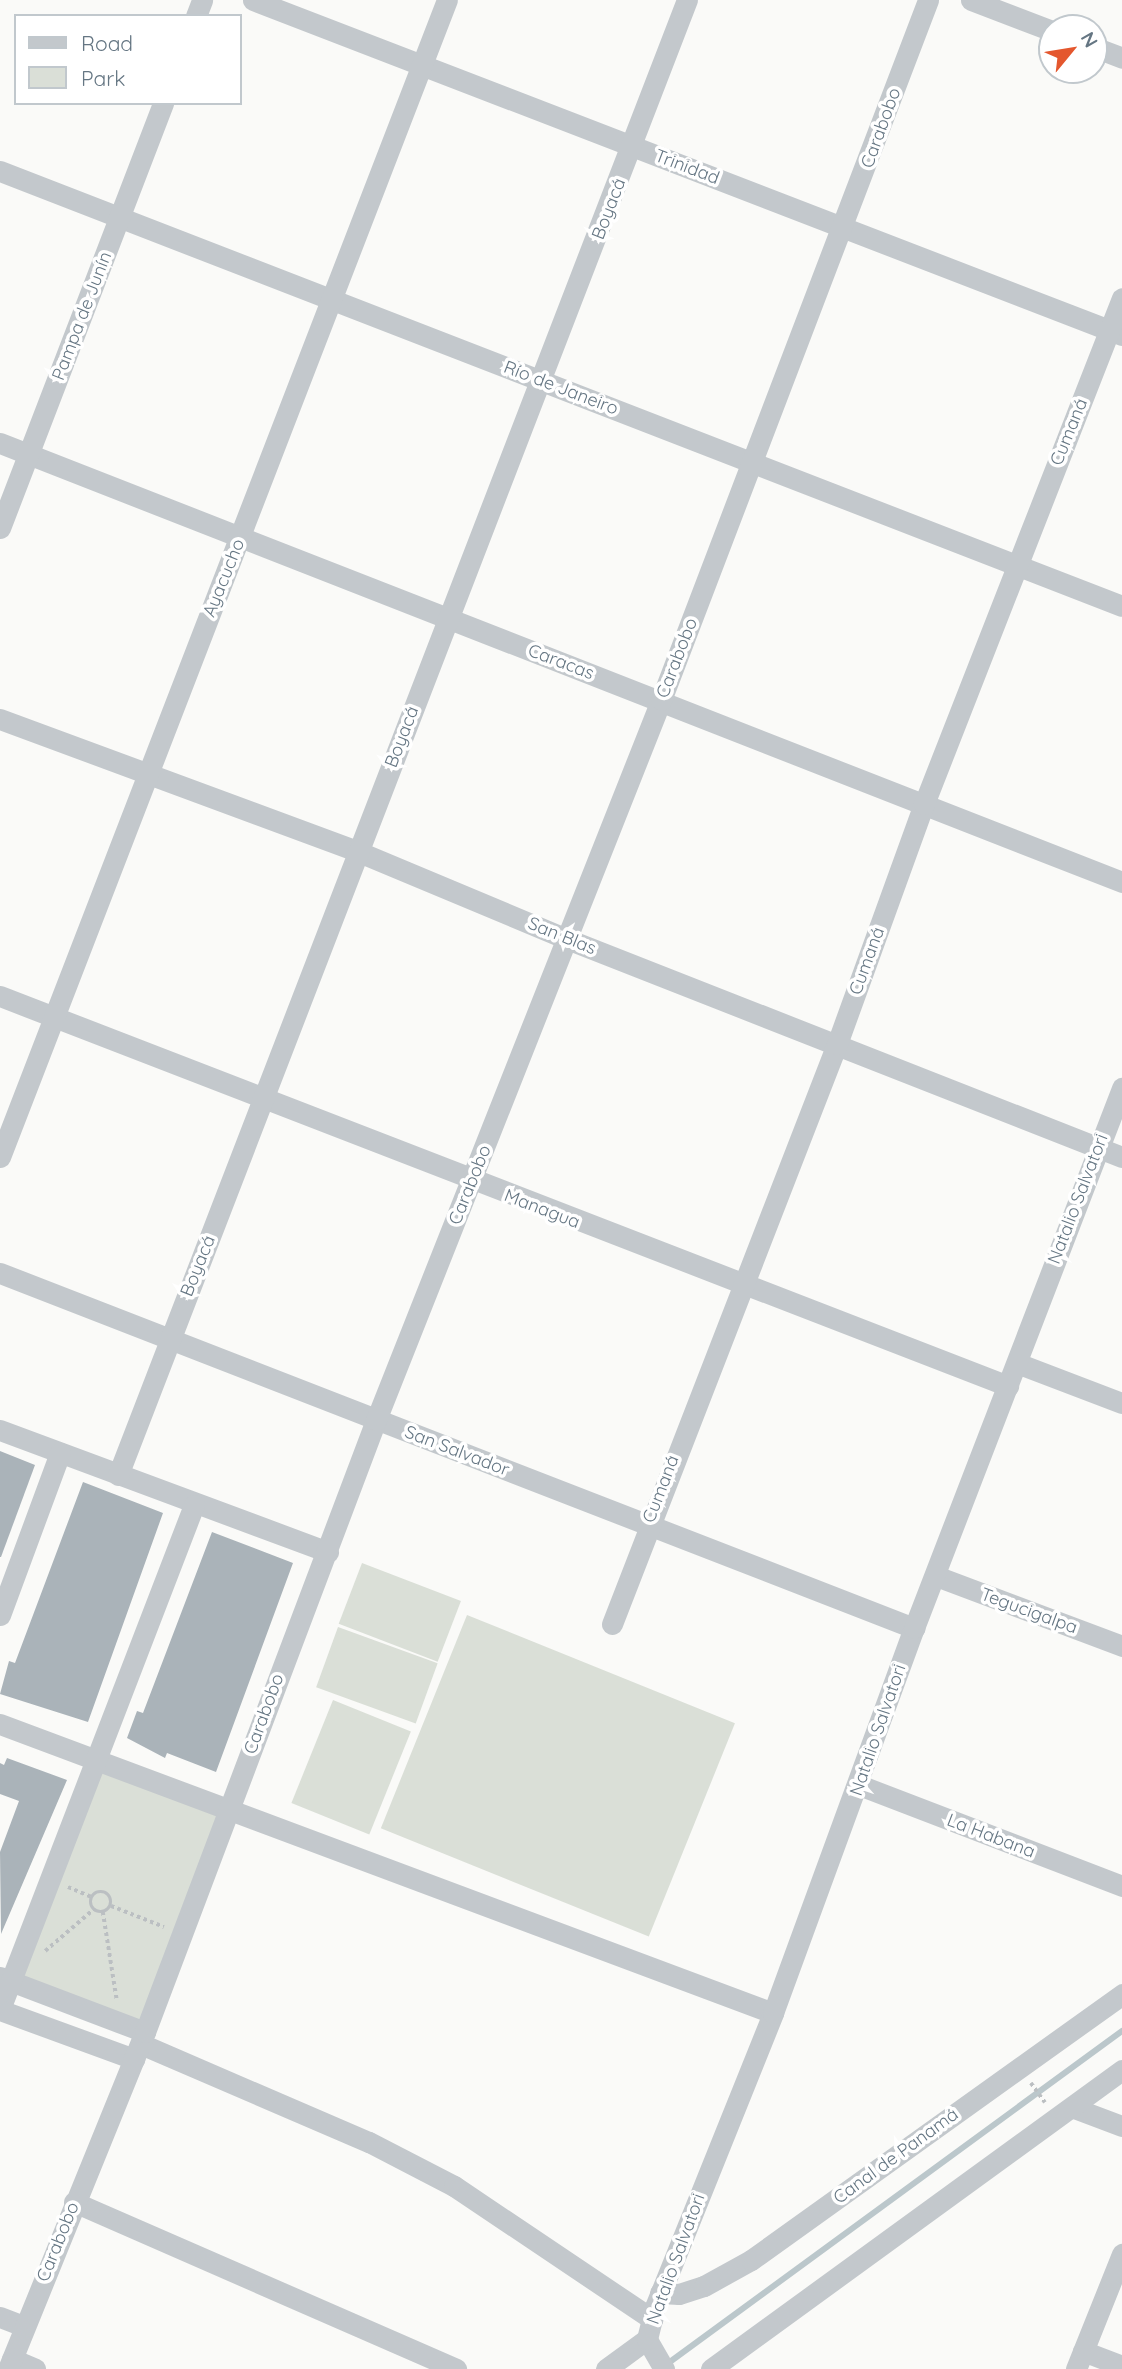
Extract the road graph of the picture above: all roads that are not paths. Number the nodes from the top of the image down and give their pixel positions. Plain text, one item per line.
1 (253, 0) edge
2 (447, 0) edge
3 (687, 0) edge
4 (928, 0) edge
5 (971, 0) edge
6 (1038, 26) edge
7 (423, 66) junction
8 (162, 105) edge
9 (633, 146) junction
10 (0, 171) edge
11 (121, 214) junction
12 (844, 229) junction
13 (1122, 298) edge
14 (330, 300) junction
15 (1116, 332) edge
16 (542, 380) junction
17 (0, 443) edge
18 (28, 454) junction
19 (752, 464) junction
20 (0, 528) edge
21 (239, 539) junction
22 (1017, 563) junction
23 (1122, 606) edge
24 (446, 619) junction
25 (661, 700) junction
26 (0, 719) edge
27 (146, 773) junction
28 (924, 804) junction
29 (359, 852) junction
30 (1122, 882) edge
31 (567, 939) junction
32 (0, 996) edge
33 (53, 1017) junction
34 (837, 1044) junction
35 (1122, 1088) edge
36 (265, 1100) junction
37 (1098, 1147) junction
38 (0, 1157) edge
39 (1122, 1157) edge
40 (472, 1181) junction
41 (0, 1273) edge
42 (740, 1285) junction
43 (168, 1340) junction
44 (1017, 1363) junction
45 (1008, 1386) junction
46 (1122, 1402) edge
47 (376, 1420) junction
48 (0, 1430) edge
49 (60, 1453) junction
50 (118, 1475) junction
51 (194, 1505) junction
52 (648, 1523) junction
53 (328, 1552) junction
54 (936, 1576) junction
55 (0, 1615) edge
56 (612, 1624) dead end
57 (914, 1628) junction
58 (1122, 1646) edge
59 (0, 1724) edge
60 (95, 1759) junction
61 (859, 1785) junction
62 (228, 1811) junction
63 (1122, 1886) edge
64 (6, 1979) edge
65 (1122, 1994) edge
66 (0, 2010) edge
67 (773, 2013) junction
68 (140, 2045) junction
69 (1122, 2070) edge
70 (1074, 2108) junction
71 (1122, 2126) edge
72 (74, 2202) junction
73 (1122, 2254) edge
74 (660, 2293) junction
75 (0, 2317) edge
76 (23, 2326) junction
77 (650, 2329) junction
78 (1079, 2360) edge
79 (10, 2364) edge
80 (661, 2365) edge
81 (1122, 2366) edge
82 (613, 2367) edge
83 (35, 2369) edge
84 (456, 2369) edge
85 (711, 2369) edge

1 - 7 street, Trinidad
2 - 7 street, Ayacucho
3 - 9 street, Boyacá
4 - 12 street, Carabobo
5 - 6 street
7 - 9 street, Trinidad
7 - 14 street, Ayacucho
8 - 11 street, Pampa de Junín
9 - 12 street, Trinidad
9 - 16 street, Boyacá
10 - 11 street, Río de Janeiro
11 - 14 street, Río de Janeiro
11 - 18 street, Pampa de Junín
12 - 15 street, Trinidad
12 - 19 street, Carabobo
13 - 15 street, Cumaná
14 - 16 street, Río de Janeiro
14 - 21 street, Ayacucho
15 - 22 street, Cumaná
16 - 19 street, Río de Janeiro
16 - 24 street, Boyacá
17 - 18 street, Caracas
18 - 20 street, Pampa de Junín
18 - 21 street, Caracas
19 - 22 street, Río de Janeiro
19 - 25 street, Carabobo
21 - 24 street, Caracas
21 - 27 street, Ayacucho
22 - 23 street, Río de Janeiro
22 - 28 street, Cumaná
24 - 25 street, Caracas
24 - 29 street, Boyacá
25 - 28 street, Caracas
25 - 31 street, Carabobo
26 - 27 street, San Blas
27 - 29 street, San Blas
27 - 33 street, Ayacucho
28 - 30 street, Caracas
28 - 34 street, Cumaná
29 - 31 street, San Blas
29 - 36 street, Boyacá
31 - 34 street, San Blas
31 - 40 street, Carabobo
32 - 33 street, Managua
33 - 36 street, Managua
33 - 38 street, Ayacucho
34 - 37 street, San Blas
34 - 42 street, Cumaná
35 - 37 street, Natalio Salvatori
36 - 40 street, Managua
36 - 43 street, Boyacá
37 - 39 street, San Blas
37 - 44 street, Natalio Salvatori
40 - 42 street, Managua
40 - 47 street, Carabobo
41 - 43 street, San Salvador
42 - 45 street, Managua
42 - 52 street, Cumaná
43 - 47 street, San Salvador
43 - 50 street, Boyacá
44 - 45 street, Natalio Salvatori
44 - 46 street
45 - 54 street, Natalio Salvatori
47 - 52 street, San Salvador
47 - 53 street, Carabobo
48 - 49 street
49 - 50 street
49 - 55 street
50 - 51 street
51 - 53 street
51 - 60 street
52 - 56 street, Cumaná
52 - 57 street, San Salvador
53 - 62 street, Carabobo
54 - 57 street, Natalio Salvatori
54 - 58 street, Tegucigalpa
57 - 61 street, Natalio Salvatori
59 - 60 street
60 - 62 street
60 - 64 street
61 - 63 street, La Habana
61 - 67 street, Natalio Salvatori
62 - 67 street
62 - 68 street, Carabobo
64 - 66 street
64 - 68 street
65 - 74 street, Canal de Panamá
66 - 68 street
67 - 74 street, Natalio Salvatori
68 - 72 street, Carabobo
68 - 77 street
69 - 70 street
70 - 71 street
70 - 85 street
72 - 76 street, Carabobo
72 - 84 street
73 - 78 street
74 - 77 street, Natalio Salvatori
75 - 76 street
76 - 79 street, Carabobo
77 - 80 street, Natalio Salvatori
77 - 82 street
78 - 81 street
79 - 83 street

